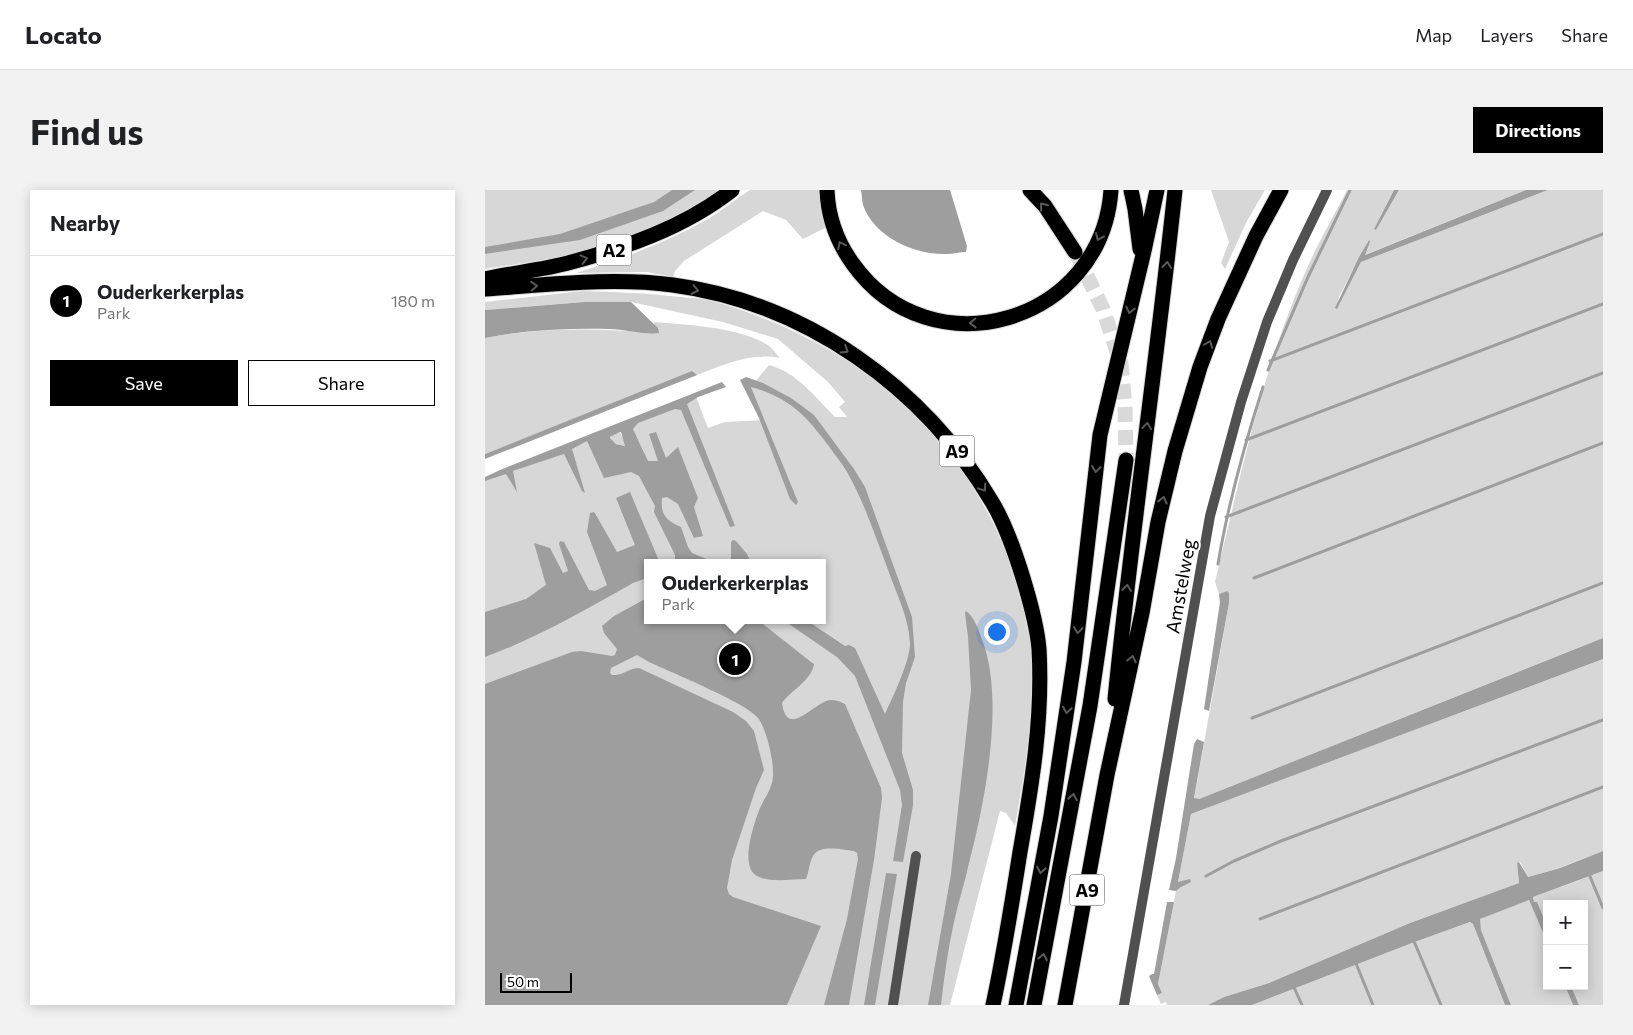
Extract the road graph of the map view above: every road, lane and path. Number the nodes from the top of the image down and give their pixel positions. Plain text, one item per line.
1 (732, 190) edge
2 (827, 190) edge
3 (1030, 190) edge
4 (1111, 190) edge
5 (1131, 190) edge
6 (1157, 190) edge
7 (1175, 190) edge
8 (1281, 190) edge
9 (1327, 190) edge
10 (1075, 252) tunnel mouth
11 (1141, 263) junction
12 (485, 279) edge
13 (485, 288) edge
14 (1126, 460) tunnel mouth
15 (1107, 775) junction
16 (916, 856) dead end
17 (893, 1005) edge
18 (993, 1005) edge
19 (1016, 1005) edge
20 (1034, 1005) edge
21 (1065, 1005) edge
22 (1124, 1005) edge

12 -> 1 highway, A2
4 -> 2 highway
10 -> 3 highway
5 - 11 highway
6 - 11 highway
15 -> 7 highway, A9
15 -> 8 highway, A9
9 - 22 street, Amstelweg
11 -> 19 highway
13 -> 18 highway, A9
20 -> 14 highway, A9
15 - 21 highway, A9
16 - 17 street

